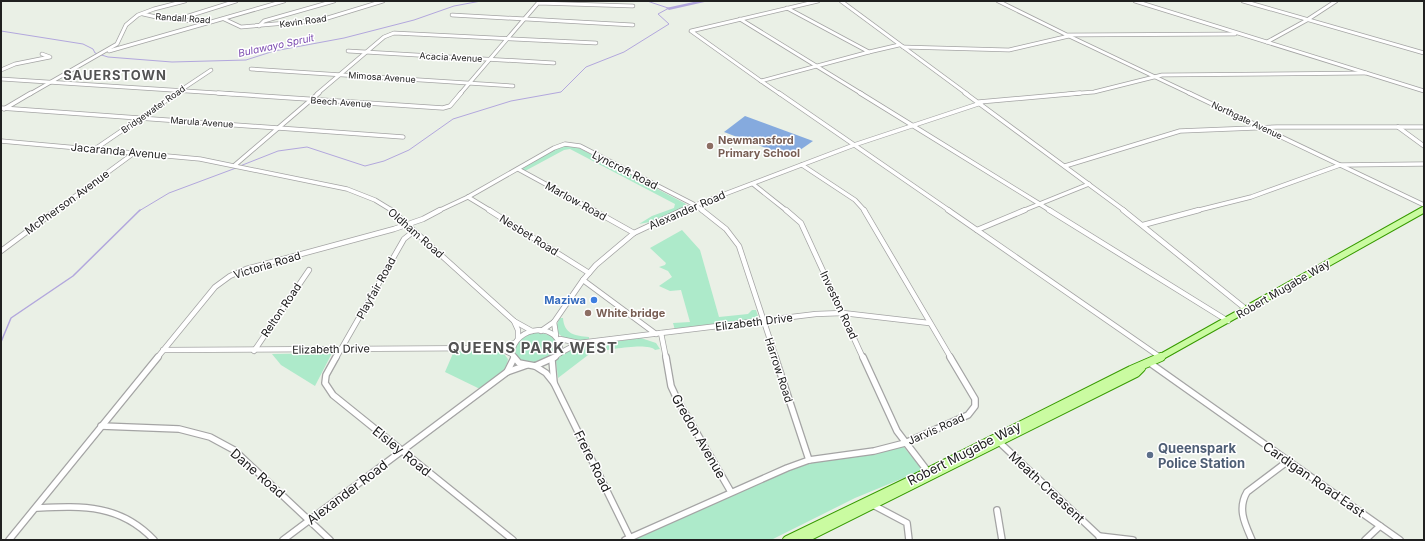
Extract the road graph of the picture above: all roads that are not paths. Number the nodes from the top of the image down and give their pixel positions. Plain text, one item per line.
1 (185, 1) edge
2 (236, 1) edge
3 (284, 1) edge
4 (334, 1) edge
5 (382, 1) edge
6 (818, 1) edge
7 (841, 1) edge
8 (998, 1) edge
9 (1135, 1) edge
10 (1243, 1) edge
11 (1336, 1) edge
12 (632, 6) dead end
13 (788, 8) junction
14 (143, 14) junction
15 (452, 15) dead end
16 (224, 18) junction
17 (524, 19) junction
18 (740, 19) junction
19 (178, 20) junction
20 (1307, 20) junction
21 (211, 22) junction
22 (633, 25) dead end
23 (259, 26) junction
24 (1239, 34) junction
25 (1068, 36) junction
26 (507, 38) junction
27 (1267, 42) junction
28 (596, 43) dead end
29 (899, 45) junction
30 (903, 47) junction
31 (106, 51) junction
32 (348, 51) dead end
33 (366, 52) junction
34 (869, 52) junction
35 (1424, 53) edge
36 (42, 54) dead end
37 (490, 59) junction
38 (554, 63) dead end
39 (817, 66) junction
40 (251, 69) dead end
41 (1, 70) edge
42 (211, 70) dead end
43 (1366, 73) junction
44 (340, 74) junction
45 (1154, 76) junction
46 (1, 79) edge
47 (761, 82) junction
48 (51, 83) junction
49 (471, 83) junction
50 (513, 86) dead end
51 (180, 91) junction
52 (1424, 91) edge
53 (310, 99) junction
54 (980, 102) junction
55 (2, 109) edge
56 (140, 118) junction
57 (912, 126) junction
58 (1398, 127) junction
59 (1424, 127) edge
60 (278, 128) junction
61 (1262, 128) junction
62 (403, 137) dead end
63 (1, 141) edge
64 (854, 145) junction
65 (1424, 146) edge
66 (554, 148) joint
67 (95, 149) junction
68 (134, 153) junction
69 (1424, 164) edge
70 (802, 165) junction
71 (1340, 165) junction
72 (236, 166) junction
73 (1065, 166) junction
74 (252, 169) joint
75 (518, 169) junction
76 (753, 184) junction
77 (1089, 184) junction
78 (468, 198) junction
79 (1039, 204) junction
80 (695, 205) junction
81 (1424, 205) edge
82 (1424, 210) edge
83 (407, 224) junction
84 (1143, 225) junction
85 (976, 230) junction
86 (414, 231) junction
87 (634, 233) junction
88 (1, 251) edge
89 (309, 270) dead end
90 (589, 273) junction
91 (583, 280) junction
92 (1247, 310) junction
93 (843, 313) junction
94 (514, 321) junction
95 (764, 321) junction
96 (1228, 321) junction
97 (554, 322) junction
98 (929, 323) junction
99 (541, 331) junction
100 (532, 332) junction
101 (658, 333) junction
102 (556, 335) junction
103 (518, 338) junction
104 (560, 339) junction
105 (514, 343) junction
106 (579, 343) junction
107 (499, 348) junction
108 (341, 349) junction
109 (163, 350) junction
110 (254, 351) junction
111 (560, 352) junction
112 (513, 356) junction
113 (1160, 357) junction
114 (552, 360) junction
115 (527, 365) junction
116 (1146, 365) junction
117 (535, 366) junction
118 (506, 372) junction
119 (554, 383) junction
120 (101, 426) junction
121 (996, 440) junction
122 (904, 443) junction
123 (402, 451) junction
124 (809, 460) junction
125 (1288, 461) junction
126 (930, 474) junction
127 (731, 492) junction
128 (872, 505) junction
129 (36, 508) junction
130 (997, 510) dead end
131 (310, 521) junction
132 (1380, 526) junction
133 (1099, 538) edge
134 (629, 539) edge
135 (9, 540) edge
136 (154, 540) edge
137 (283, 540) edge
138 (330, 540) edge
139 (513, 540) edge
140 (786, 540) edge
141 (802, 540) edge
142 (909, 540) edge
143 (1002, 540) edge
144 (1133, 540) edge
145 (1252, 540) edge
146 (1365, 540) edge
147 (1400, 540) edge

1 - 14 street
2 - 19 street
3 - 16 street, Randall Road
4 - 23 street
5 - 23 street, Kevin Road
6 - 13 street
7 - 29 street
8 - 25 street, Northgate Avenue
9 - 24 street
10 - 20 street
11 - 20 street
12 - 17 street, Beech Avenue
13 - 18 street
13 - 34 street
14 - 19 street, Randall Road
14 - 31 street
15 - 17 street
16 - 21 street, Randall Road
16 - 23 street, Kevin Road
17 - 22 street
17 - 26 street, Beech Avenue
18 - 39 street
18 - 47 street
19 - 21 street, Randall Road
20 - 27 street
20 - 35 street
21 - 31 street
24 - 25 street
24 - 27 street
25 - 30 street
25 - 45 street, Northgate Avenue
26 - 28 street
26 - 33 street
26 - 37 street, Beech Avenue
27 - 43 street
29 - 30 street
29 - 34 street
30 - 54 street
31 - 48 street
32 - 33 street, Acacia Avenue
33 - 37 street, Acacia Avenue
33 - 44 street
34 - 39 street
36 - 41 street
37 - 38 street, Acacia Avenue
37 - 49 street, Beech Avenue
39 - 47 street
39 - 57 street
40 - 44 street, Mimosa Avenue
42 - 51 street, Bridgewater Road
43 - 45 street, Alexander Road
43 - 52 street
44 - 49 street, Mimosa Avenue
44 - 53 street
45 - 54 street, Alexander Road
45 - 61 street, Northgate Avenue
46 - 48 street, Beech Avenue
47 - 64 street
48 - 51 street, Beech Avenue
48 - 55 street
49 - 50 street, Mimosa Avenue
49 - 53 street, Beech Avenue
51 - 53 street, Beech Avenue
51 - 56 street, Bridgewater Road
53 - 60 street
54 - 57 street, Alexander Road
54 - 73 street
55 - 56 street, Marula Avenue
56 - 60 street, Marula Avenue
56 - 67 street, Bridgewater Road
57 - 64 street, Alexander Road
57 - 79 street
58 - 59 street
58 - 61 street
58 - 65 street
60 - 62 street, Marula Avenue
60 - 72 street
61 - 71 street, Northgate Avenue
61 - 73 street
63 - 67 street, Jacaranda Avenue
64 - 70 street, Alexander Road
64 - 85 street
66 - 75 street, Victoria Road
66 - 80 street, Lyncroft Road
67 - 68 street, Jacaranda Avenue
68 - 72 street, Jacaranda Avenue
68 - 88 street, McPherson Avenue
69 - 71 street
70 - 76 street, Alexander Road
70 - 98 street, Jarvis Road
71 - 81 street, Northgate Avenue
71 - 84 street
72 - 74 street, Jacaranda Avenue
73 - 77 street
74 - 83 street, Oldham Road
75 - 78 street, Victoria Road
75 - 87 street, Marlow Road
76 - 80 street, Alexander Road
76 - 93 street, Investon Road
77 - 79 street
77 - 84 street
78 - 83 street, Victoria Road
78 - 90 street, Nesbet Road
79 - 85 street
79 - 96 street
80 - 87 street, Alexander Road
80 - 95 street, Harrow Road
82 - 92 main road, Robert Mugabe Way
83 - 86 street, Oldham Road
83 - 109 street, Victoria Road
84 - 92 street
85 - 113 street
86 - 94 street, Oldham Road
86 - 108 street, Playfair Road
87 - 90 street, Alexander Road
89 - 110 street, Relton Road
90 - 91 street, Alexander Road
91 - 97 street, Alexander Road
91 - 101 street
92 - 96 main road, Robert Mugabe Way
93 - 95 street, Elizabeth Drive
93 - 98 street, Elizabeth Drive
93 - 122 street, Investon Road
94 - 100 street, Oldham Road
94 - 103 street
95 - 101 street, Elizabeth Drive
95 - 124 street, Harrow Road
96 - 113 main road, Robert Mugabe Way
97 - 99 street, Alexander Road
97 - 102 street
98 - 122 street, Jarvis Road
99 - 100 street
99 - 102 street
100 - 103 street
101 - 106 street, Elizabeth Drive
101 - 127 street, Gredon Avenue
102 - 104 street
103 - 105 street
104 - 106 street, Elizabeth Drive
104 - 111 street
105 - 107 street, Elizabeth Drive
105 - 112 street
106 - 111 street, Elizabeth Drive
107 - 108 street, Elizabeth Drive
107 - 112 street, Elizabeth Drive
108 - 110 street, Elizabeth Drive
108 - 123 street, Elsley Road
109 - 110 street, Elizabeth Drive
109 - 120 street, Victoria Road
111 - 114 street
112 - 115 street
112 - 118 street, Alexander Road
113 - 116 main road, Robert Mugabe Way
114 - 117 street
114 - 119 street, Frere Road
115 - 117 street
115 - 118 street, Alexander Road
116 - 121 main road, Robert Mugabe Way
116 - 125 street, Cardigan Road East
117 - 119 street, Frere Road
118 - 123 street, Alexander Road
119 - 134 street, Frere Road
120 - 129 street, Victoria Road
120 - 131 street, Dane Road
121 - 126 main road, Robert Mugabe Way
121 - 133 street, Meath Creasent
122 - 124 street, Jarvis Road
122 - 126 street, Investon Road
123 - 131 street, Alexander Road
123 - 139 street, Elsley Road
124 - 127 street, Jarvis Road
125 - 132 street, Cardigan Road East
125 - 145 street
126 - 128 main road, Robert Mugabe Way
126 - 140 main road, Robert Mugabe Way
127 - 134 street, Jarvis Road
128 - 141 main road, Robert Mugabe Way
128 - 142 street
129 - 135 street, Victoria Road
129 - 136 street
130 - 143 street
131 - 137 street, Alexander Road
131 - 138 street, Dane Road
132 - 146 street
132 - 147 street, Cardigan Road East
133 - 144 street

